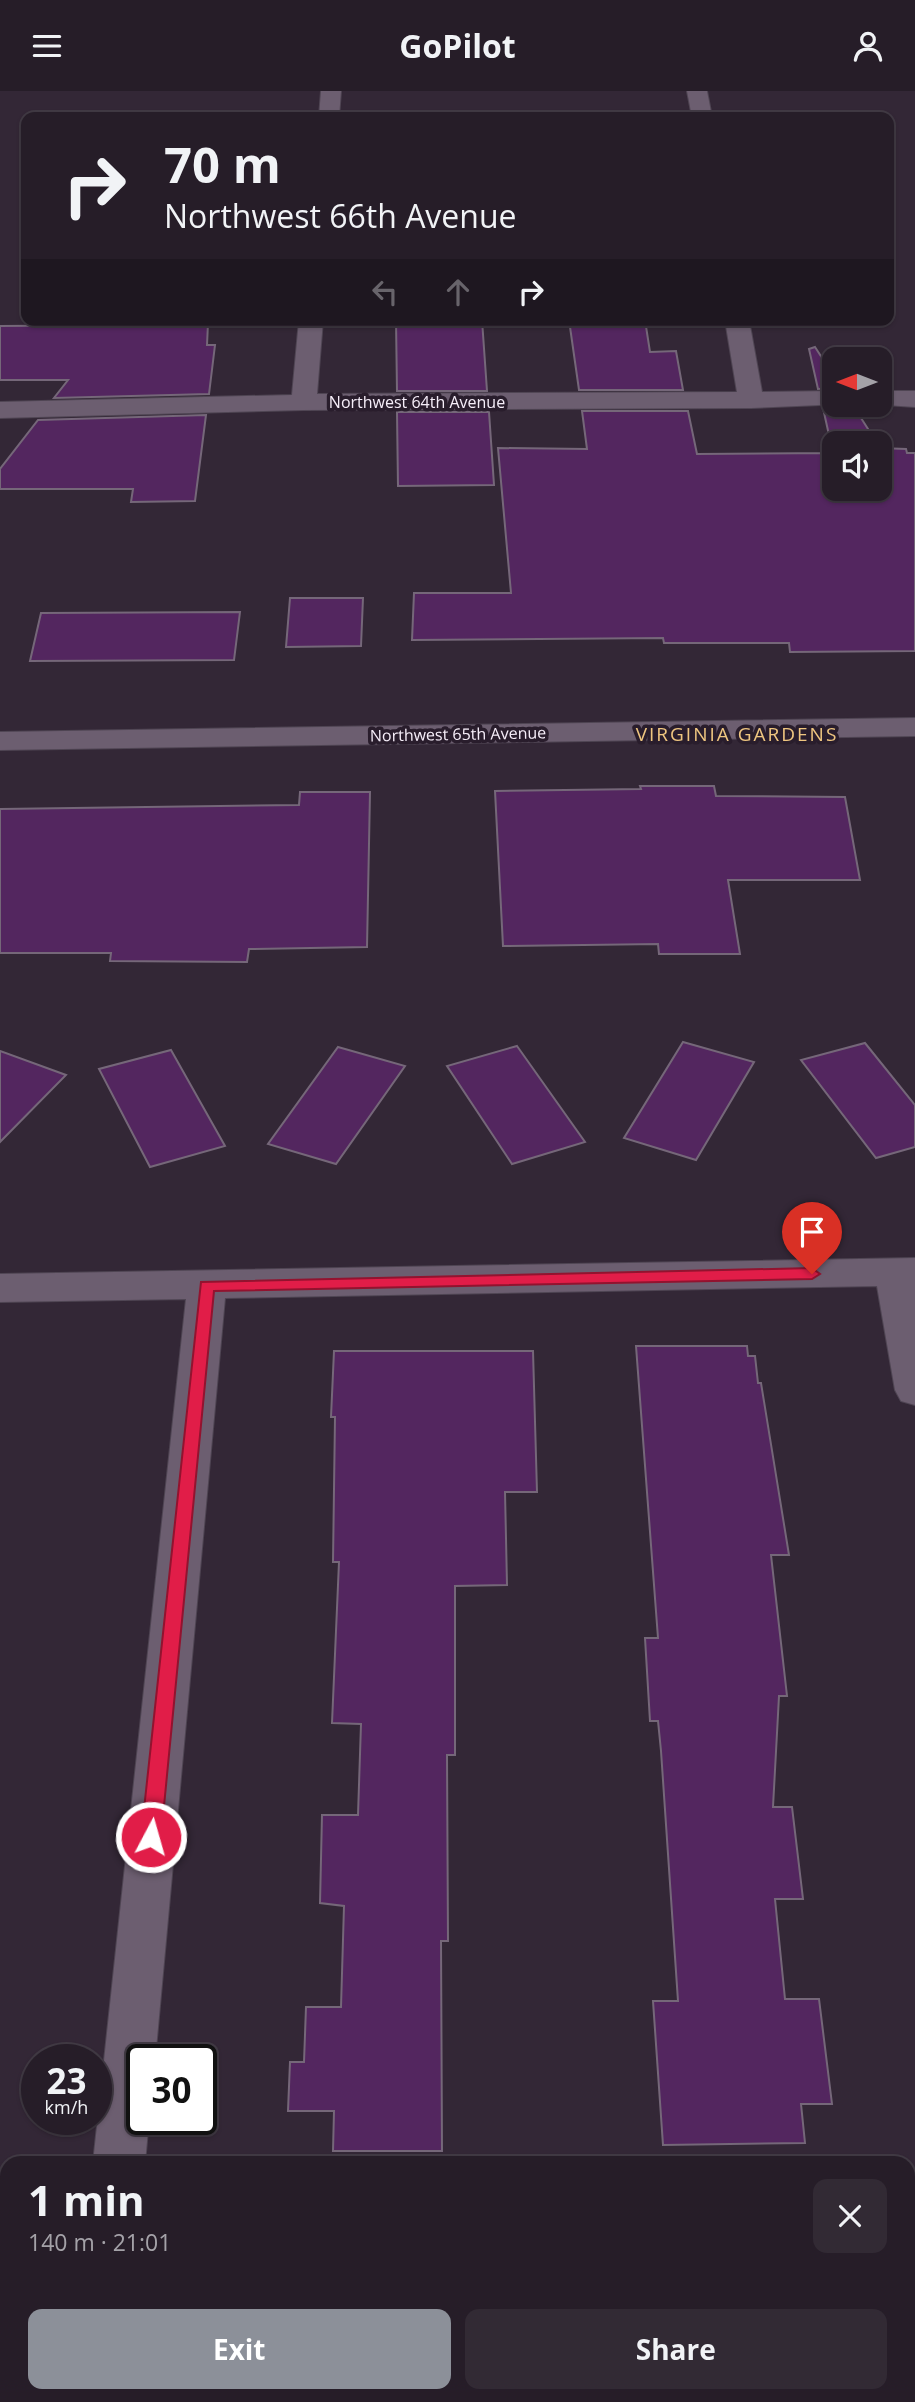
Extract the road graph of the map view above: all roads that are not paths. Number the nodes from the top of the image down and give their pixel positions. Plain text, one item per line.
1 (331, 91) edge
2 (697, 91) edge
3 (329, 112) edge
4 (701, 112) edge
5 (310, 326) edge
6 (738, 326) edge
7 (822, 399) edge
8 (892, 399) edge
9 (915, 399) edge
10 (751, 400) junction
11 (304, 402) junction
12 (0, 410) edge
13 (915, 727) edge
14 (0, 741) edge
15 (905, 1272) edge
16 (207, 1286) junction
17 (0, 1289) edge
18 (915, 1390) edge
19 (120, 2156) edge

1 - 3 street
2 - 4 street
5 - 11 street
6 - 10 street
7 - 10 street, Northwest 64th Avenue
8 - 9 street
10 - 11 street, Northwest 64th Avenue
11 - 12 street, Northwest 64th Avenue
13 - 14 street, Northwest 65th Avenue
15 - 16 street
15 - 18 street
16 - 17 street
16 - 19 street

